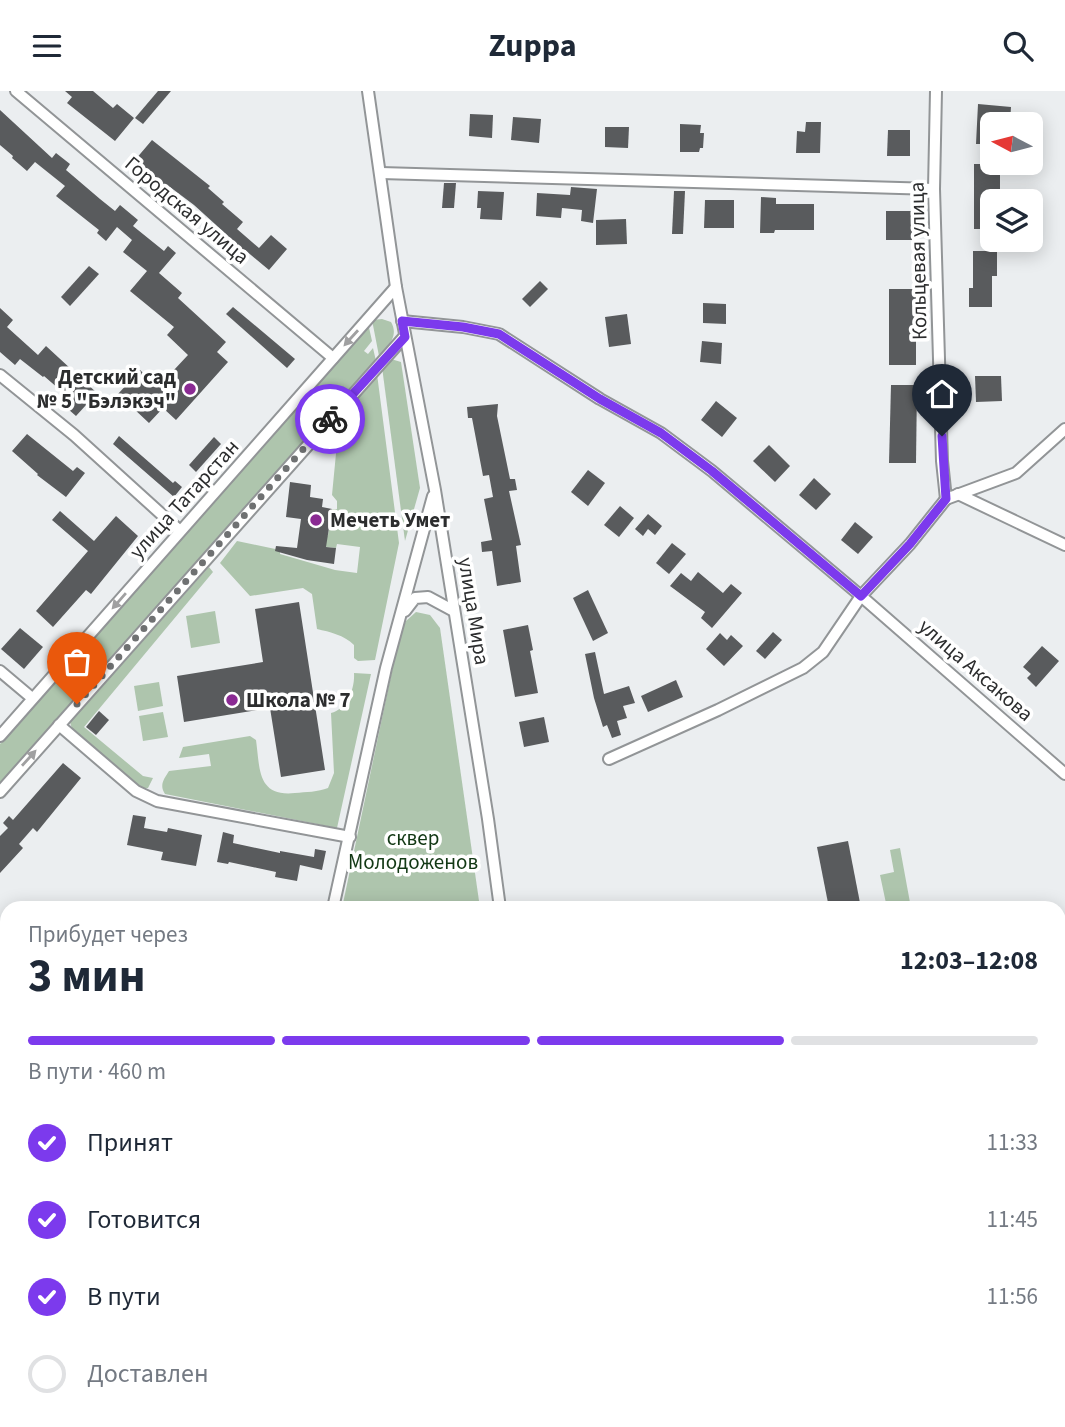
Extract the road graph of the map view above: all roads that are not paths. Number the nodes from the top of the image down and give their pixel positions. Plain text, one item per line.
1 (16, 91) edge
2 (368, 91) edge
3 (936, 91) edge
4 (381, 173) junction
5 (934, 189) junction
6 (396, 287) junction
7 (402, 321) junction
8 (405, 337) junction
9 (333, 358) junction
10 (0, 375) edge
11 (1065, 429) edge
12 (435, 490) junction
13 (958, 494) junction
14 (946, 499) junction
15 (180, 531) junction
16 (1065, 545) edge
17 (861, 596) junction
18 (454, 611) junction
19 (401, 616) junction
20 (0, 671) edge
21 (33, 698) junction
22 (59, 725) junction
23 (0, 736) edge
24 (610, 759) dead end
25 (1065, 774) edge
26 (0, 792) edge
27 (350, 837) junction
28 (335, 901) edge
29 (499, 901) edge

1 - 9 street, Городская улица
2 - 4 street, улица Мира
3 - 5 street, Кольцевая улица
4 - 5 street
4 - 6 street, улица Мира
5 - 14 street, Кольцевая улица
6 - 7 street, улица Мира
6 -> 9 street, улица Татарстан
7 - 8 street, улица Мира
7 - 17 street
8 - 12 street, улица Мира
8 - 22 street
9 - 15 street, улица Татарстан
10 - 15 street
11 - 13 street
12 - 18 street, улица Мира
12 - 19 street
13 - 14 street
13 - 16 street
14 - 17 street
15 -> 21 street, улица Татарстан
17 - 24 street
17 - 25 street, улица Аксакова
18 - 19 street
18 - 29 street, улица Мира
19 - 27 street
20 - 21 street
21 - 23 street, улица Татарстан
26 -> 22 street
22 - 27 street
27 - 28 street

